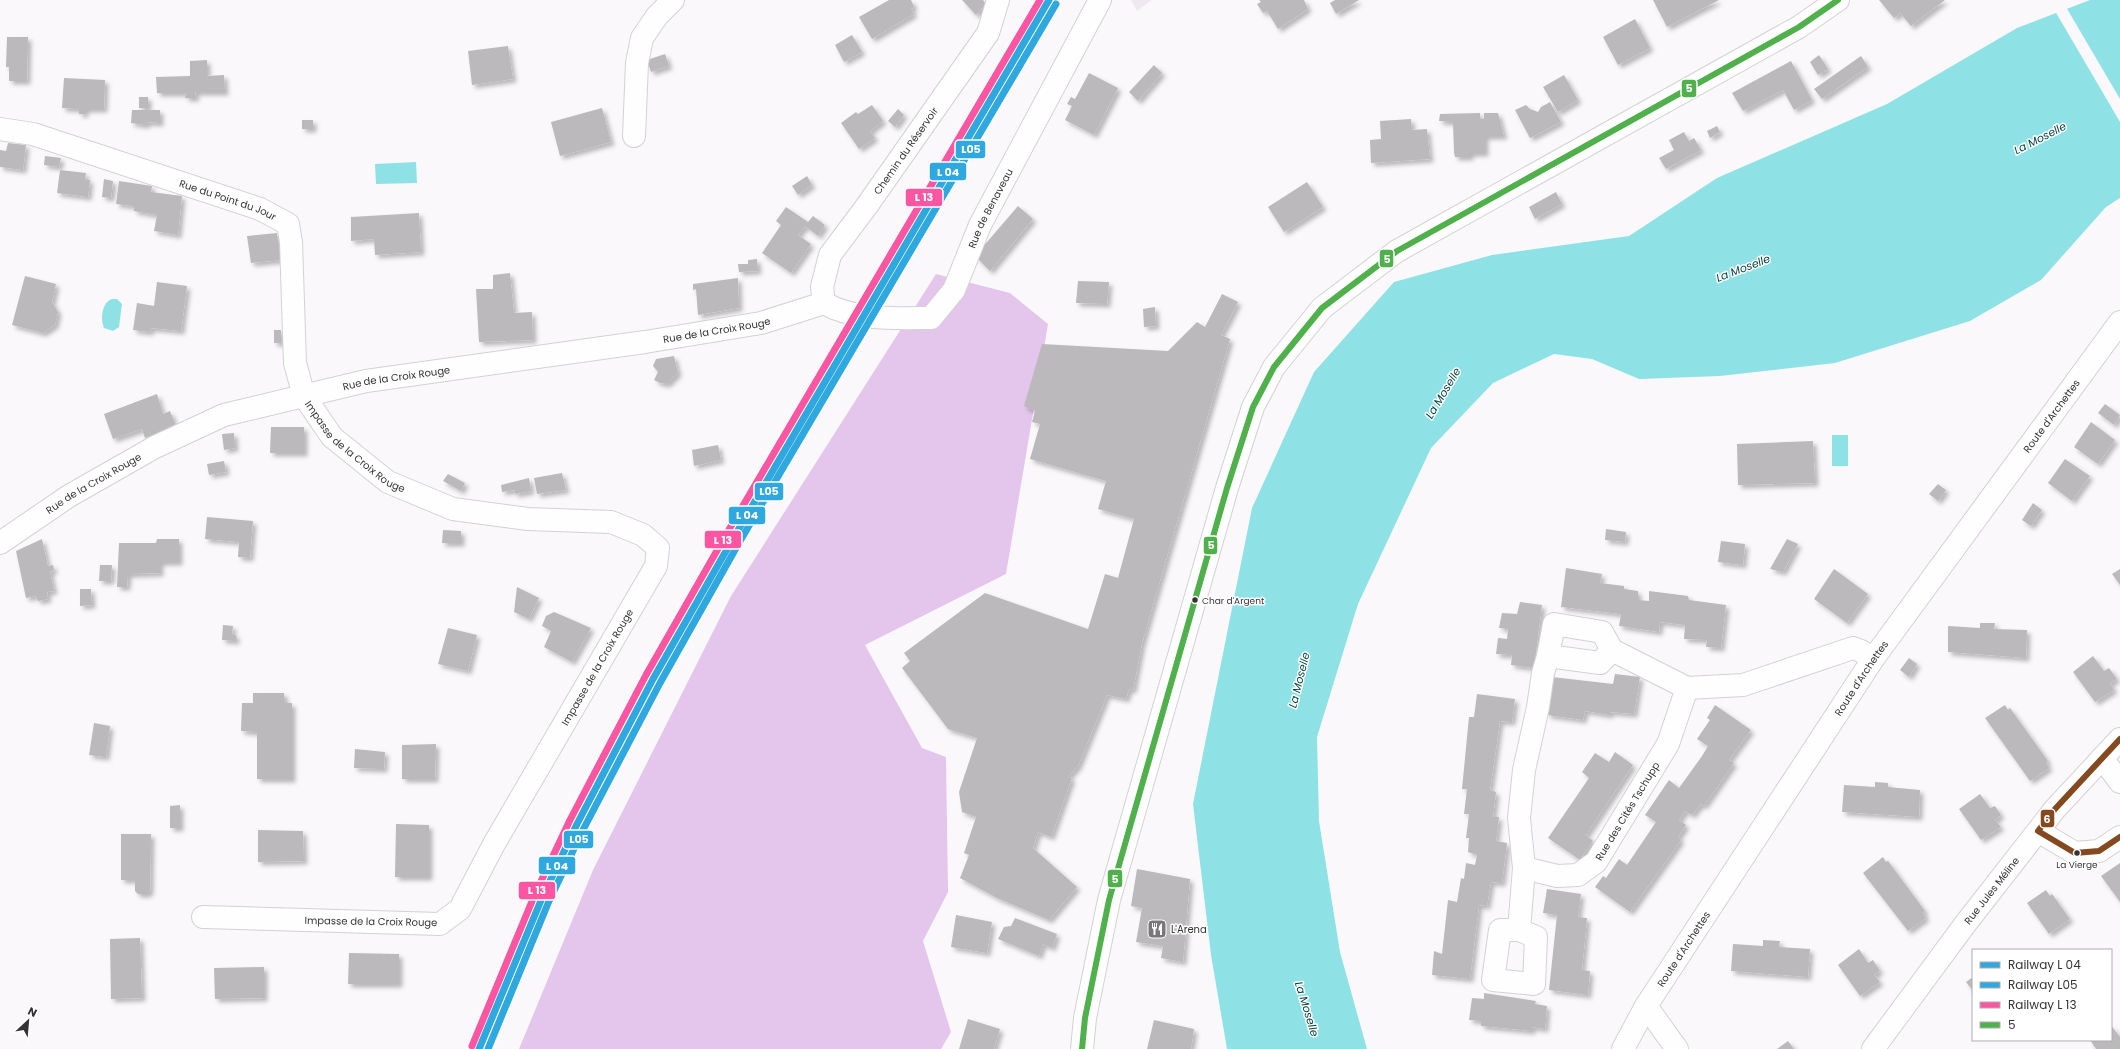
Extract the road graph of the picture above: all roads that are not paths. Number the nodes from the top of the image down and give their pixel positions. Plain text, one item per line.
1 (673, 0) edge
2 (998, 0) edge
3 (1100, 0) edge
4 (1838, 0) edge
5 (0, 129) edge
6 (634, 136) dead end
7 (824, 303) junction
8 (2120, 322) edge
9 (304, 396) junction
10 (0, 543) edge
11 (1612, 650) junction
12 (1548, 656) junction
13 (1873, 659) junction
14 (1687, 688) junction
15 (2120, 739) edge
16 (2102, 758) junction
17 (2120, 782) edge
18 (2038, 831) junction
19 (2120, 837) edge
20 (1524, 868) junction
21 (203, 918) dead end
22 (1519, 930) dead end
23 (1646, 1006) junction
24 (1082, 1049) edge
25 (1623, 1049) edge
26 (1677, 1049) edge
27 (1874, 1049) edge

1 - 6 street
2 - 7 street, Chemin du Réservoir
3 - 7 street, Rue de Benaveau
4 - 24 street
5 - 9 street, Rue du Point du Jour
7 - 9 street, Rue de la Croix Rouge
8 - 13 street, Route d'Archettes
9 - 10 street, Rue de la Croix Rouge
9 - 21 street, Impasse de la Croix Rouge
11 - 12 street
11 - 12 street
11 - 14 street
12 - 20 street
13 - 14 street
13 - 23 street, Route d'Archettes
14 - 20 street, Rue des Cités Tschupp
15 - 16 street, Rue Jules Méline
16 - 17 street
16 - 18 street, Rue Jules Méline
18 - 19 street
18 - 27 street, Rue Jules Méline
20 - 22 street
23 - 25 street, Route d'Archettes
23 - 26 street

